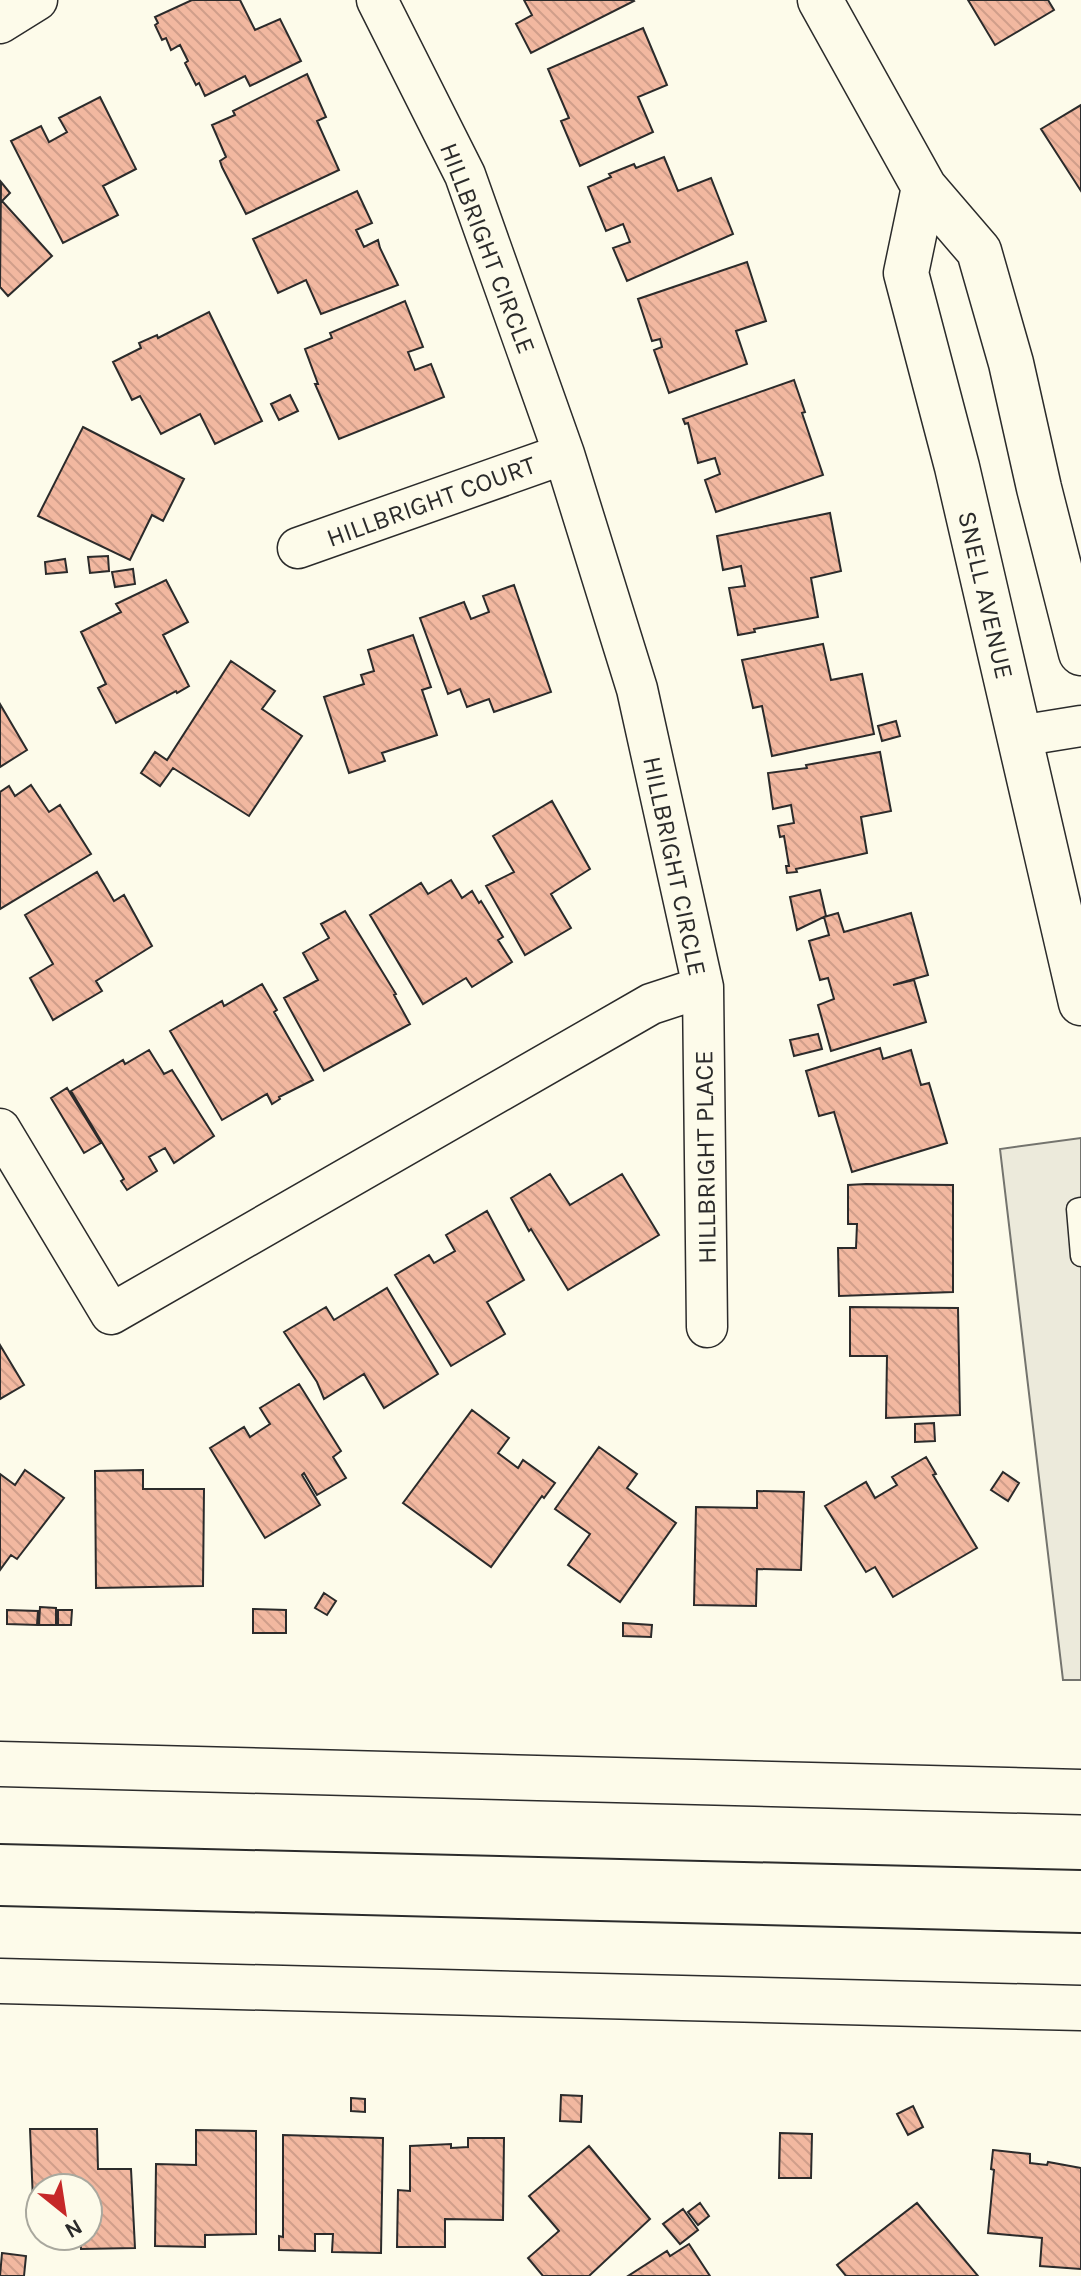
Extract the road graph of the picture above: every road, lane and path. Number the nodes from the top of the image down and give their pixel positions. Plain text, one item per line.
1 (37, 0) edge
2 (377, 0) edge
3 (820, 0) edge
4 (0, 23) edge
5 (924, 187) junction
6 (564, 454) junction
7 (298, 548) dead end
8 (1081, 653) edge
9 (1081, 726) edge
10 (1019, 736) junction
11 (703, 987) junction
12 (1081, 1003) edge
13 (0, 1129) edge
14 (1081, 1208) edge
15 (1081, 1256) edge
16 (707, 1327) dead end
17 (0, 1764) edge
18 (1081, 1792) edge
19 (0, 1981) edge
20 (1081, 2008) edge

1 - 4 street
2 - 6 street, HILLBRIGHT CIRCLE
3 - 5 main road
5 - 8 main road
5 - 10 main road, SNELL AVENUE
6 - 7 street, HILLBRIGHT COURT
6 - 11 street, HILLBRIGHT CIRCLE
9 - 10 street
10 - 12 main road, SNELL AVENUE
11 - 13 street, HILLBRIGHT CIRCLE
11 - 16 street, HILLBRIGHT PLACE
14 - 15 lane
17 - 18 main road
19 - 20 main road

